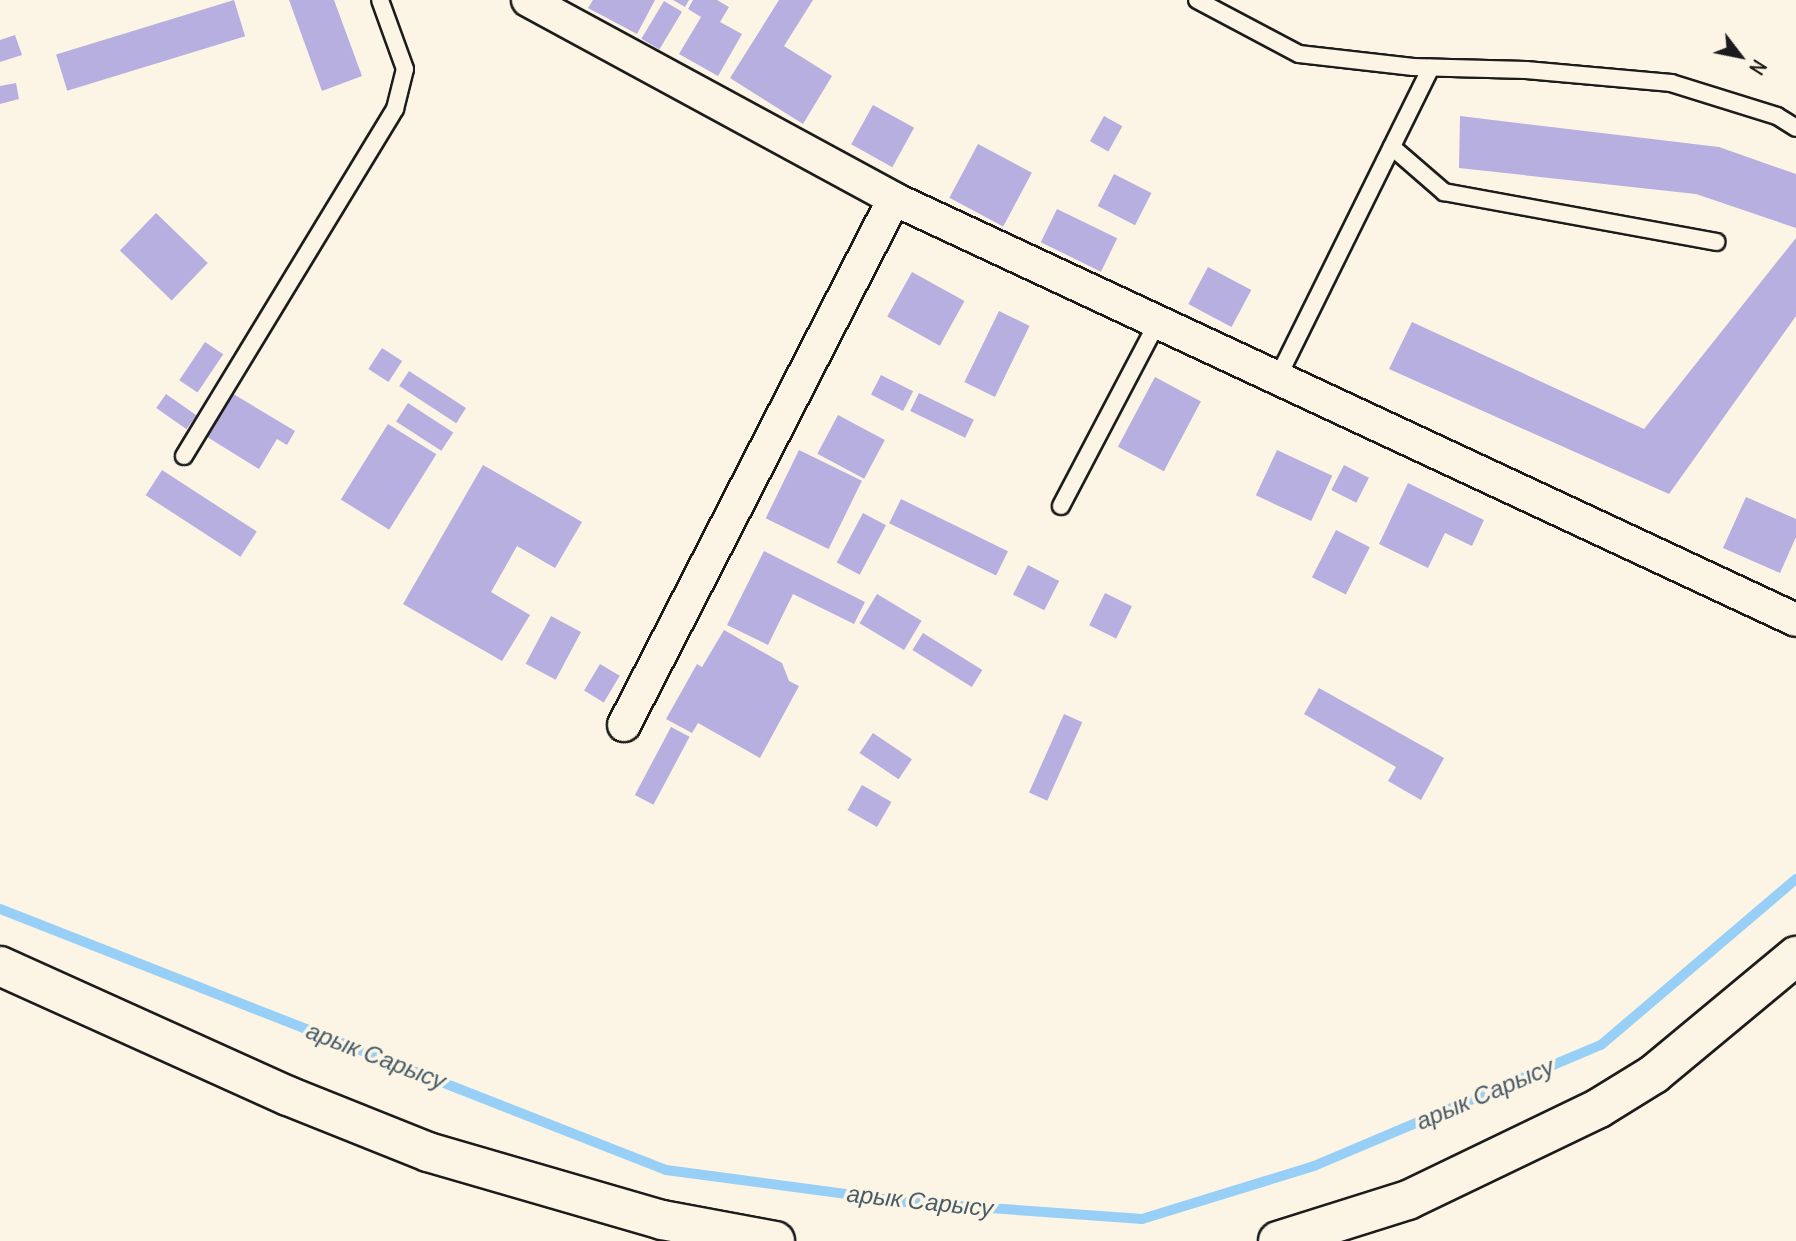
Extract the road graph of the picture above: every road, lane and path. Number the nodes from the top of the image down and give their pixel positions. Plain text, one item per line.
1 (380, 0) edge
2 (528, 0) edge
3 (1196, 0) edge
4 (1431, 68) junction
5 (1796, 128) edge
6 (1392, 147) junction
7 (894, 199) junction
8 (1716, 242) dead end
9 (1158, 321) junction
10 (1277, 379) junction
11 (184, 456) dead end
12 (1061, 506) dead end
13 (1796, 620) edge
14 (624, 725) dead end
15 (1796, 956) edge
16 (0, 966) edge
17 (755, 1240) edge
18 (1278, 1241) edge

1 - 11 lane
2 - 7 street
3 - 4 lane
4 - 5 lane
4 - 6 lane
6 - 8 lane
6 - 10 lane
7 - 9 street
7 - 14 street
9 - 10 street
9 - 12 lane
10 - 13 street
15 - 18 main road
16 - 17 main road

